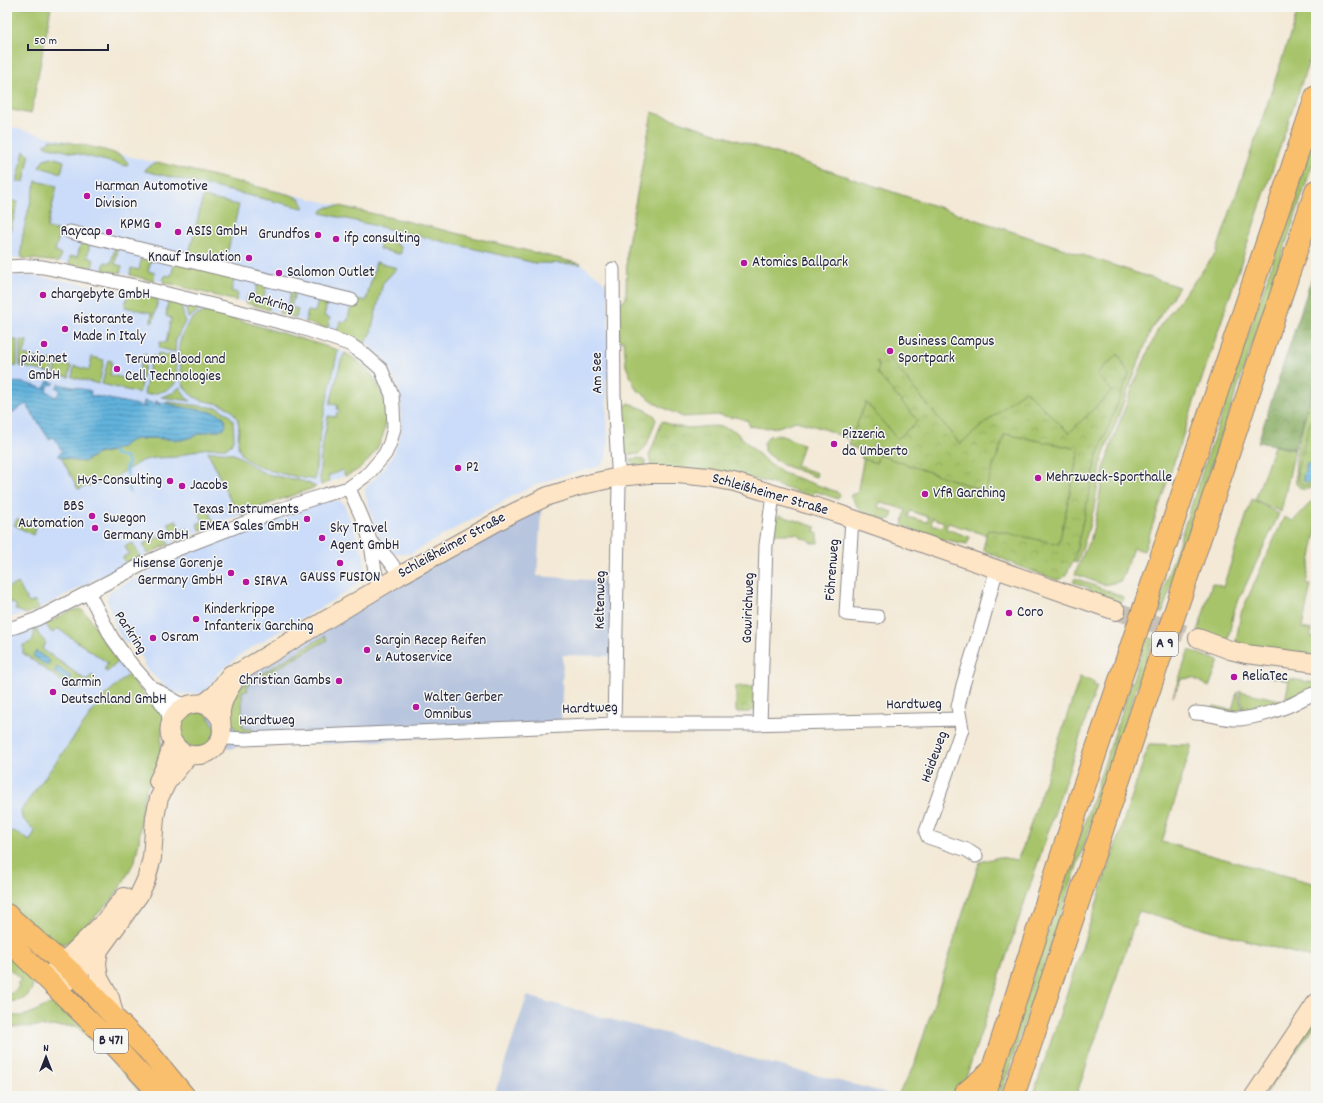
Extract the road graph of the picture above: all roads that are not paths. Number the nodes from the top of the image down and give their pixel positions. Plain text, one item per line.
1 (1316, 97) edge
2 (1316, 191) edge
3 (70, 232) dead end
4 (7, 267) edge
5 (613, 269) dead end
6 (351, 300) dead end
7 (619, 477) junction
8 (349, 488) junction
9 (775, 494) junction
10 (852, 519) junction
11 (371, 542) junction
12 (1000, 570) junction
13 (399, 576) junction
14 (380, 587) junction
15 (88, 592) junction
16 (1116, 611) tunnel mouth
17 (878, 617) dead end
18 (7, 628) edge
19 (1198, 638) tunnel mouth
20 (1316, 663) edge
21 (241, 671) junction
22 (151, 687) junction
23 (1316, 693) edge
24 (194, 704) junction
25 (1195, 713) dead end
26 (960, 719) junction
27 (614, 724) junction
28 (760, 724) junction
29 (170, 725) junction
30 (222, 728) junction
31 (173, 743) junction
32 (189, 755) junction
33 (976, 856) dead end
34 (7, 914) edge
35 (7, 940) edge
36 (99, 950) junction
37 (68, 969) junction
38 (52, 984) junction
39 (1316, 1003) edge
40 (115, 1018) junction
41 (992, 1070) junction
42 (161, 1096) edge
43 (185, 1096) edge
44 (965, 1096) edge
45 (984, 1096) edge
46 (1013, 1096) edge
47 (1254, 1096) edge

1 - 41 highway, A 9
2 - 46 highway, A 9
3 - 6 street, Parkring
4 - 8 street, Parkring
5 - 7 street, Am See
7 - 9 street, Schleißheimer Straße
7 - 13 street, Schleißheimer Straße
7 - 27 street, Keltenweg
8 - 11 street
8 - 15 street, Parkring
9 - 10 street, Schleißheimer Straße
9 - 28 street, Gowirichweg
10 - 12 street, Schleißheimer Straße
10 - 17 street, Föhrenweg
11 - 13 street
11 - 14 street
12 - 16 street, Schleißheimer Straße
12 - 26 street, Heideweg
13 - 14 street, Schleißheimer Straße
14 - 21 street, Schleißheimer Straße
15 - 18 street, Parkring
15 - 22 street, Parkring
19 - 20 street
21 - 24 street, Schleißheimer Straße
21 - 30 street, Schleißheimer Straße
22 - 24 street, Parkring
22 - 29 street, Parkring
23 - 25 street
24 - 29 street, Schleißheimer Straße
24 - 30 street
26 - 28 street, Hardtweg
26 - 33 street, Heideweg
27 - 28 street, Hardtweg
27 - 30 street, Hardtweg
29 - 31 street
30 - 32 street, Schleißheimer Straße
31 - 32 street
31 - 37 street
32 - 36 street
34 - 37 main road, B 471
35 - 38 main road, B 471
36 - 37 street
36 - 40 street
37 - 38 street
37 - 40 main road, B 471
38 - 42 main road, B 471
39 - 47 street
40 - 43 main road, B 471
41 - 44 highway
41 - 45 highway, A 9

